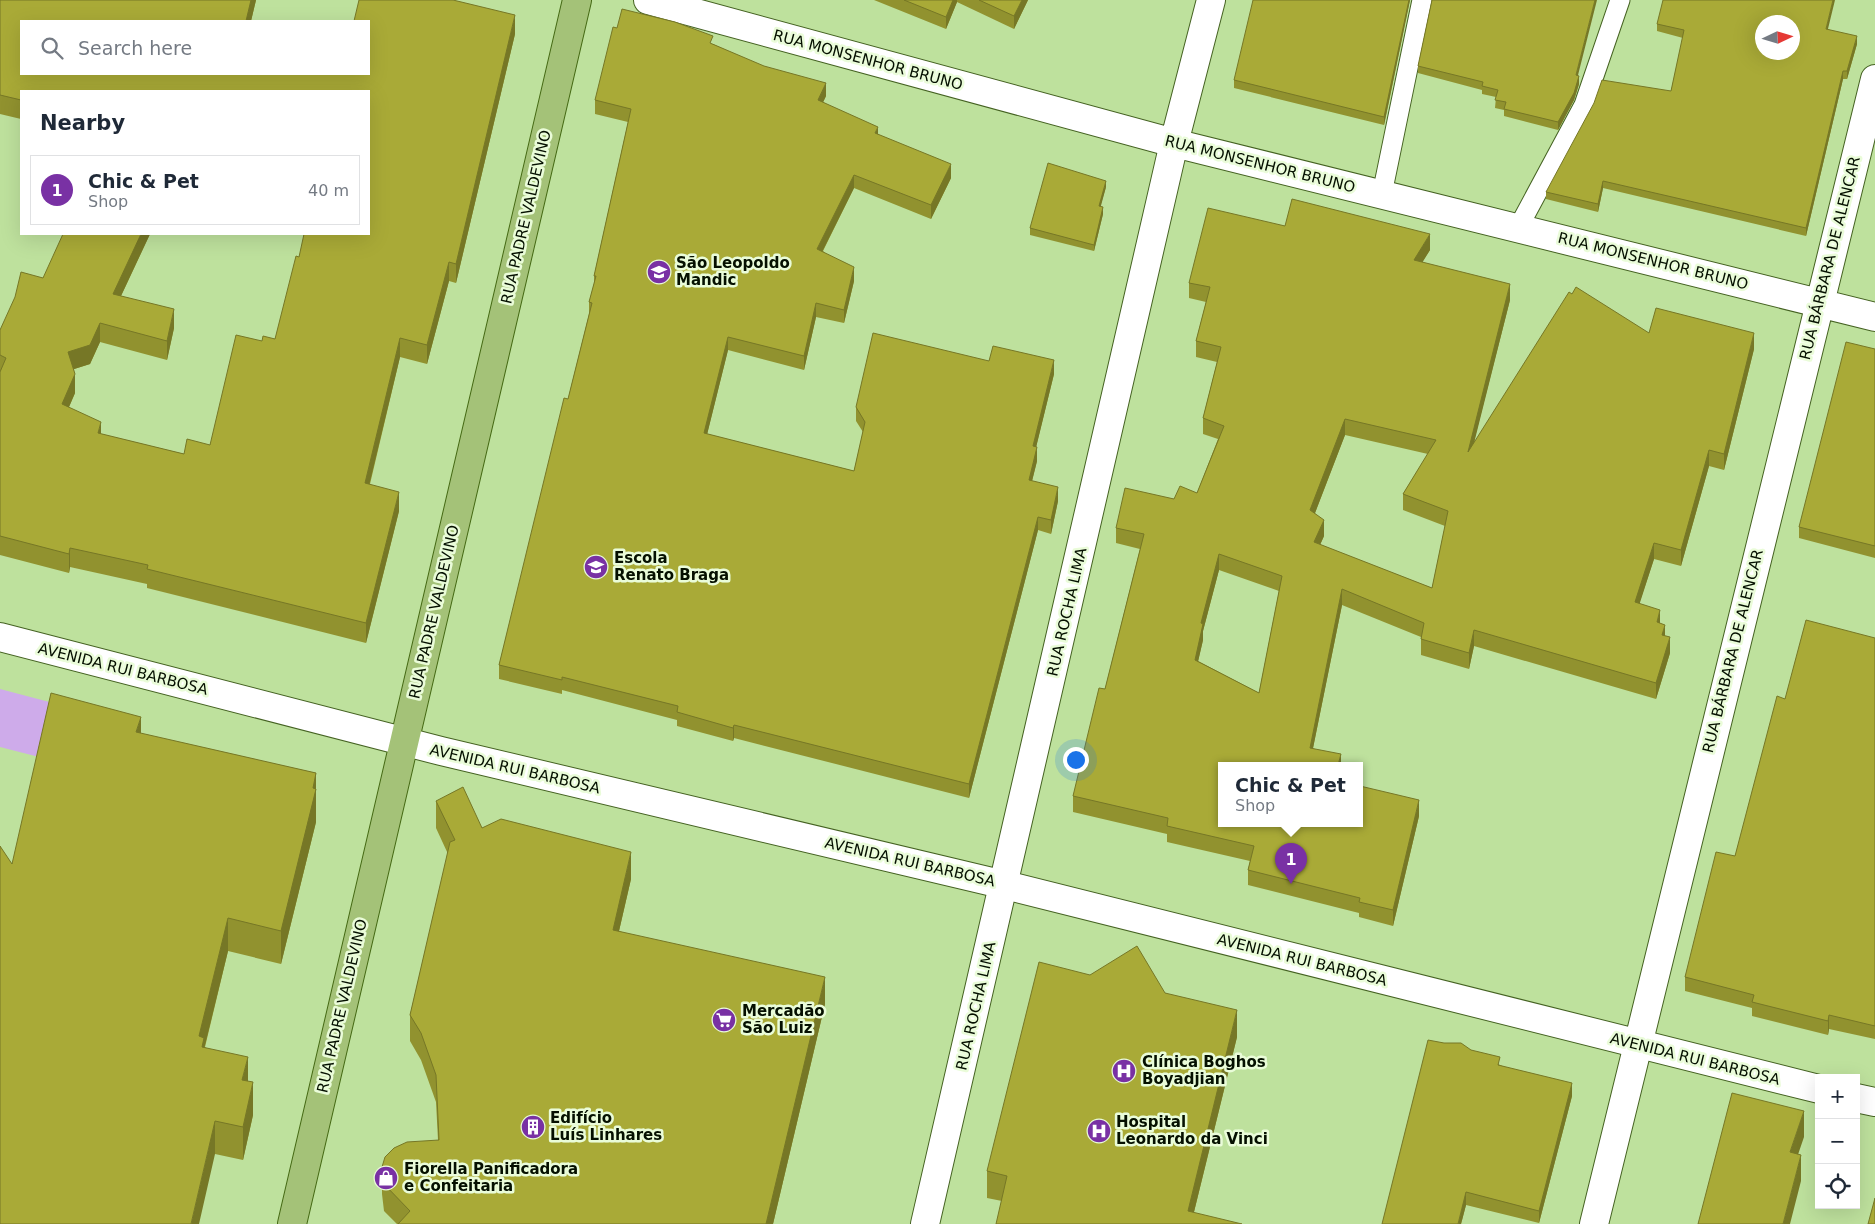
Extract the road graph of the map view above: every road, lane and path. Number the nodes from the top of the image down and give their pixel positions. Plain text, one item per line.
1 (578, 0) edge
2 (648, 0) edge
3 (1211, 0) edge
4 (1422, 0) edge
5 (1620, 0) edge
6 (1875, 79) edge
7 (1174, 143) junction
8 (1382, 194) junction
9 (1518, 228) junction
10 (1819, 302) junction
11 (1875, 317) edge
12 (0, 637) edge
13 (404, 742) junction
14 (1005, 884) junction
15 (1636, 1044) junction
16 (1815, 1087) edge
17 (1860, 1099) edge
18 (1875, 1102) edge
19 (292, 1224) edge
20 (925, 1224) edge
21 (1594, 1224) edge

1 - 13 main road, RUA PADRE VALDEVINO
2 - 7 street, RUA MONSENHOR BRUNO
3 - 7 street, RUA ROCHA LIMA
4 - 8 lane
5 - 9 lane
6 - 10 street, RUA BÁRBARA DE ALENCAR
7 - 8 street, RUA MONSENHOR BRUNO
7 - 14 street, RUA ROCHA LIMA
8 - 9 street, RUA MONSENHOR BRUNO
9 - 10 street, RUA MONSENHOR BRUNO
10 - 11 street, RUA MONSENHOR BRUNO
10 - 15 street, RUA BÁRBARA DE ALENCAR
12 - 13 street, AVENIDA RUI BARBOSA
13 - 14 street, AVENIDA RUI BARBOSA
13 - 19 main road, RUA PADRE VALDEVINO
14 - 15 street, AVENIDA RUI BARBOSA
14 - 20 street, RUA ROCHA LIMA
15 - 16 street, AVENIDA RUI BARBOSA
15 - 21 street, RUA BÁRBARA DE ALENCAR
17 - 18 street

